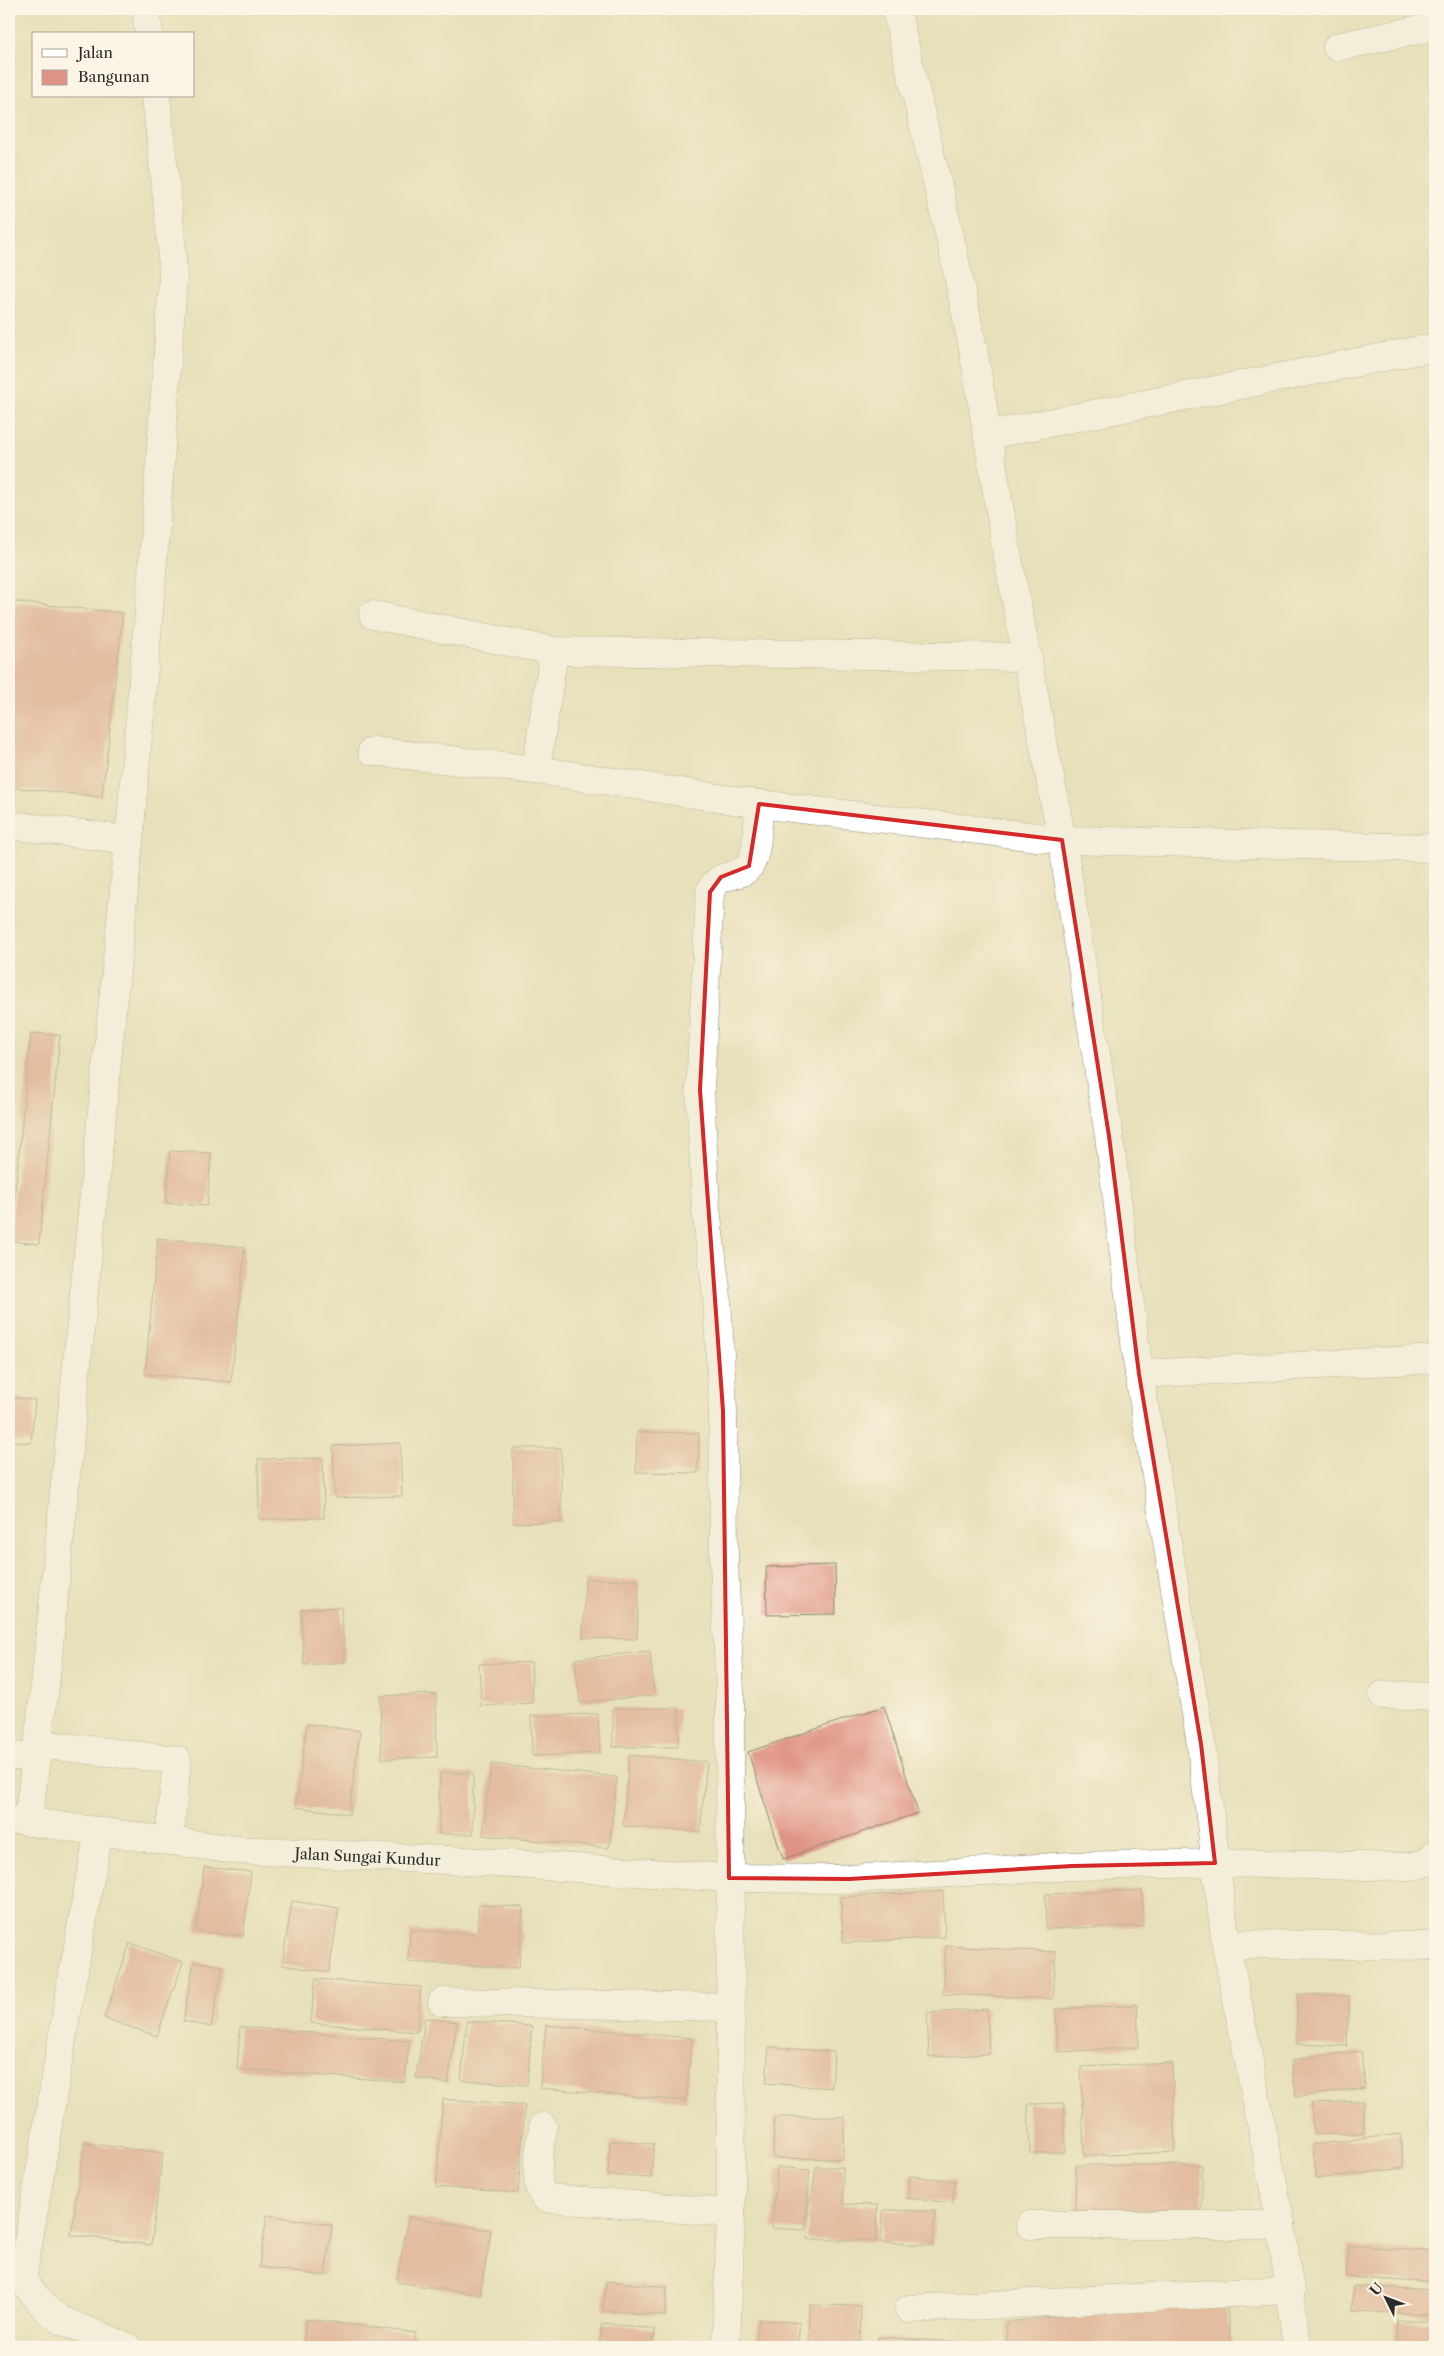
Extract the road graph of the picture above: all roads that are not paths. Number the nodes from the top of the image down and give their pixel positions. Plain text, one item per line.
1 (146, 9) edge
2 (896, 9) edge
3 (1435, 26) edge
4 (149, 32) edge
5 (1337, 47) dead end
6 (156, 98) edge
7 (1435, 347) edge
8 (987, 435) junction
9 (374, 615) dead end
10 (554, 651) junction
11 (1028, 656) junction
12 (372, 751) dead end
13 (536, 770) junction
14 (759, 804) junction
15 (9, 825) edge
16 (129, 840) junction
17 (1062, 840) junction
18 (1435, 848) edge
19 (1435, 1359) edge
20 (1140, 1374) junction
21 (1383, 1695) dead end
22 (1435, 1697) edge
23 (38, 1751) junction
24 (9, 1756) edge
25 (18, 1820) edge
26 (99, 1831) junction
27 (169, 1841) junction
28 (1435, 1854) edge
29 (1214, 1863) junction
30 (730, 1878) junction
31 (1226, 1944) junction
32 (1435, 1946) edge
33 (442, 2002) dead end
34 (731, 2006) junction
35 (542, 2127) dead end
36 (731, 2213) junction
37 (1030, 2225) dead end
38 (1280, 2225) junction
39 (15, 2279) edge
40 (1291, 2290) junction
41 (909, 2309) dead end
42 (127, 2347) edge
43 (726, 2347) edge
44 (1297, 2347) edge

1 - 4 street
2 - 8 street
3 - 5 street
6 - 16 street
7 - 8 street
8 - 11 street
9 - 10 street
10 - 11 street
10 - 13 street
11 - 17 street
12 - 13 street
13 - 14 street
14 - 17 street
14 - 30 street
15 - 16 street
16 - 23 street
17 - 18 street
17 - 20 street
19 - 20 street
20 - 29 street
21 - 22 street
23 - 24 street
23 - 25 street
23 - 27 street
25 - 26 street, Jalan Sungai Kundur
26 - 27 street, Jalan Sungai Kundur
26 - 39 street
27 - 30 street, Jalan Sungai Kundur
28 - 29 street, Jalan Sungai Kundur
29 - 30 street, Jalan Sungai Kundur
29 - 31 street
30 - 34 street
31 - 32 street
31 - 38 street
33 - 34 street
34 - 36 street
35 - 36 street
36 - 43 street
37 - 38 street
38 - 40 street
39 - 42 street
40 - 41 street
40 - 44 street

